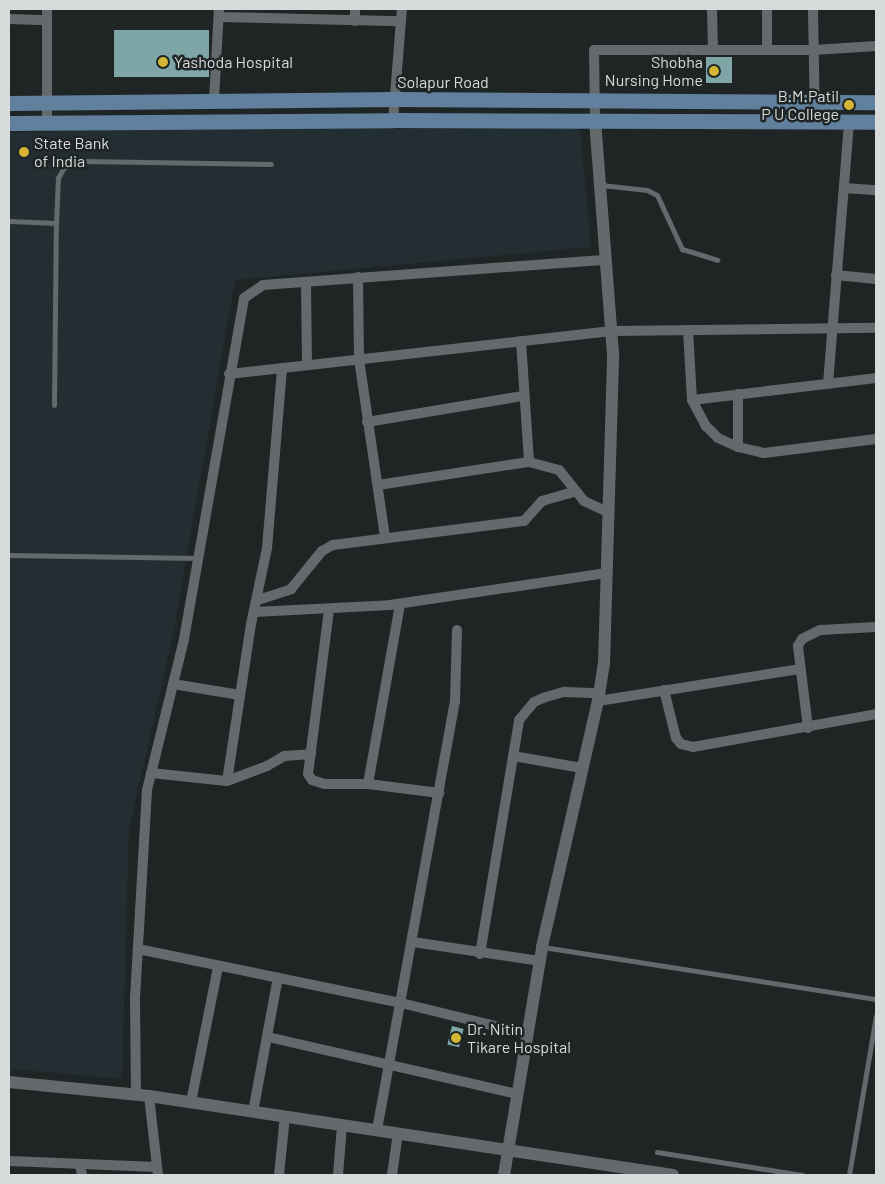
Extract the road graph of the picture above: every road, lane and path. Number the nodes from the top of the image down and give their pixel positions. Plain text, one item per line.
1 (47, 9) edge
2 (356, 9) edge
3 (402, 9) edge
4 (712, 9) edge
5 (767, 9) edge
6 (813, 9) edge
7 (219, 13) edge
8 (9, 19) edge
9 (47, 20) junction
10 (401, 20) junction
11 (355, 21) junction
12 (876, 46) edge
13 (713, 50) junction
14 (767, 50) junction
15 (814, 50) junction
16 (395, 99) junction
17 (214, 100) junction
18 (595, 100) junction
19 (815, 101) junction
20 (47, 102) junction
21 (876, 102) edge
22 (9, 103) edge
23 (393, 120) junction
24 (595, 120) junction
25 (815, 121) junction
26 (849, 122) junction
27 (876, 122) edge
28 (47, 123) junction
29 (9, 124) edge
30 (271, 164) dead end
31 (601, 185) junction
32 (844, 188) junction
33 (876, 190) edge
34 (9, 221) edge
35 (56, 223) junction
36 (606, 260) junction
37 (717, 260) dead end
38 (836, 275) junction
39 (358, 277) junction
40 (876, 279) edge
41 (306, 283) junction
42 (832, 328) junction
43 (876, 328) edge
44 (688, 330) junction
45 (612, 331) junction
46 (521, 341) junction
47 (359, 359) junction
48 (307, 365) junction
49 (282, 368) junction
50 (229, 374) junction
51 (876, 378) edge
52 (828, 384) junction
53 (738, 394) junction
54 (522, 396) junction
55 (692, 400) junction
56 (54, 405) dead end
57 (367, 422) junction
58 (876, 439) edge
59 (738, 447) junction
60 (529, 462) junction
61 (378, 486) junction
62 (574, 492) junction
63 (608, 512) junction
64 (385, 538) junction
65 (9, 555) edge
66 (198, 558) junction
67 (606, 573) junction
68 (258, 600) junction
69 (400, 604) junction
70 (329, 610) junction
71 (254, 612) junction
72 (876, 627) edge
73 (457, 630) dead end
74 (800, 669) junction
75 (173, 684) junction
76 (664, 690) junction
77 (240, 695) junction
78 (599, 697) junction
79 (876, 714) edge
80 (808, 728) junction
81 (311, 754) junction
82 (513, 756) junction
83 (582, 768) junction
84 (151, 773) junction
85 (227, 781) junction
86 (368, 784) junction
87 (439, 792) junction
88 (413, 942) junction
89 (542, 947) junction
90 (138, 949) junction
91 (480, 954) junction
92 (540, 961) junction
93 (218, 967) junction
94 (278, 977) junction
95 (876, 999) edge
96 (401, 1003) junction
97 (876, 1016) edge
98 (528, 1034) junction
99 (268, 1038) junction
100 (390, 1063) junction
101 (9, 1082) edge
102 (517, 1094) junction
103 (142, 1096) junction
104 (191, 1102) junction
105 (254, 1112) junction
106 (285, 1116) junction
107 (342, 1125) junction
108 (377, 1130) junction
109 (398, 1133) junction
110 (508, 1150) junction
111 (657, 1152) dead end
112 (9, 1161) edge
113 (80, 1164) junction
114 (158, 1171) edge
115 (624, 1171) edge
116 (82, 1175) edge
117 (279, 1175) edge
118 (338, 1175) edge
119 (392, 1175) edge
120 (504, 1175) edge
121 (673, 1175) edge
122 (802, 1175) edge
123 (849, 1175) edge

1 - 9 street
2 - 11 street
3 - 10 street
4 - 13 street
5 - 14 street
6 - 15 street
7 - 11 street
7 - 17 street
8 - 9 street
9 - 20 street
10 - 11 street
10 - 16 street
12 - 15 street
13 - 14 street
13 - 18 street
14 - 15 street
15 - 19 street
16 - 17 main road, Solapur Road
16 - 18 main road, Solapur Road
16 - 23 street
17 - 20 main road, Solapur Road
18 - 19 main road, Solapur Road
18 - 24 street
19 - 21 main road, Solapur Road
19 - 25 street
20 - 22 main road, Solapur Road
20 - 28 street
23 - 24 main road
23 - 28 main road
24 - 25 main road
24 - 31 street
25 - 26 main road
26 - 27 main road
26 - 32 street
28 - 29 main road
30 - 35 lane
31 - 36 street
31 - 37 lane
32 - 33 street
32 - 38 street
34 - 35 lane
35 - 56 lane
36 - 39 street
36 - 45 street
38 - 40 street
38 - 42 street
39 - 41 street
39 - 47 street
41 - 48 street
41 - 50 street
42 - 43 street
42 - 44 street
42 - 52 street
44 - 45 street
44 - 55 street
45 - 46 street
45 - 63 street
46 - 47 street
46 - 54 street
47 - 48 street
47 - 57 street
48 - 49 street
49 - 50 street
49 - 68 street
50 - 66 street
51 - 52 street
52 - 53 street
53 - 55 street
53 - 59 street
54 - 57 street
54 - 60 street
55 - 59 street
57 - 61 street
58 - 59 street
60 - 61 street
60 - 62 street
61 - 64 street
62 - 63 street
62 - 64 street
63 - 67 street
64 - 68 street
65 - 66 lane
66 - 75 street
67 - 69 street
67 - 78 street
68 - 71 street
69 - 70 street
69 - 86 street
70 - 71 street
70 - 81 street
71 - 77 street
72 - 74 street
73 - 87 street
74 - 76 street
74 - 80 street
75 - 77 street
75 - 84 street
76 - 78 street
76 - 80 street
77 - 85 street
78 - 82 street
78 - 83 street
79 - 80 street
81 - 85 street
81 - 86 street
82 - 83 street
82 - 91 street
83 - 89 street
84 - 85 street
84 - 90 street
86 - 87 street
87 - 88 street
88 - 91 street
88 - 96 street
89 - 92 street
89 - 95 lane
90 - 93 street
90 - 103 street
91 - 92 street
92 - 98 street
93 - 94 street
93 - 104 street
94 - 96 street
94 - 99 street
96 - 98 street
96 - 100 street
97 - 123 lane
98 - 102 street
99 - 100 street
99 - 105 street
100 - 102 street
100 - 108 street
101 - 103 street
102 - 110 street
103 - 104 street
103 - 114 street
104 - 105 street
105 - 106 street
106 - 107 street
106 - 117 street
107 - 108 street
107 - 118 street
108 - 109 street
109 - 110 street
109 - 119 street
110 - 115 street
110 - 120 street
111 - 122 lane
112 - 113 street
113 - 114 street
113 - 116 street
115 - 121 street

